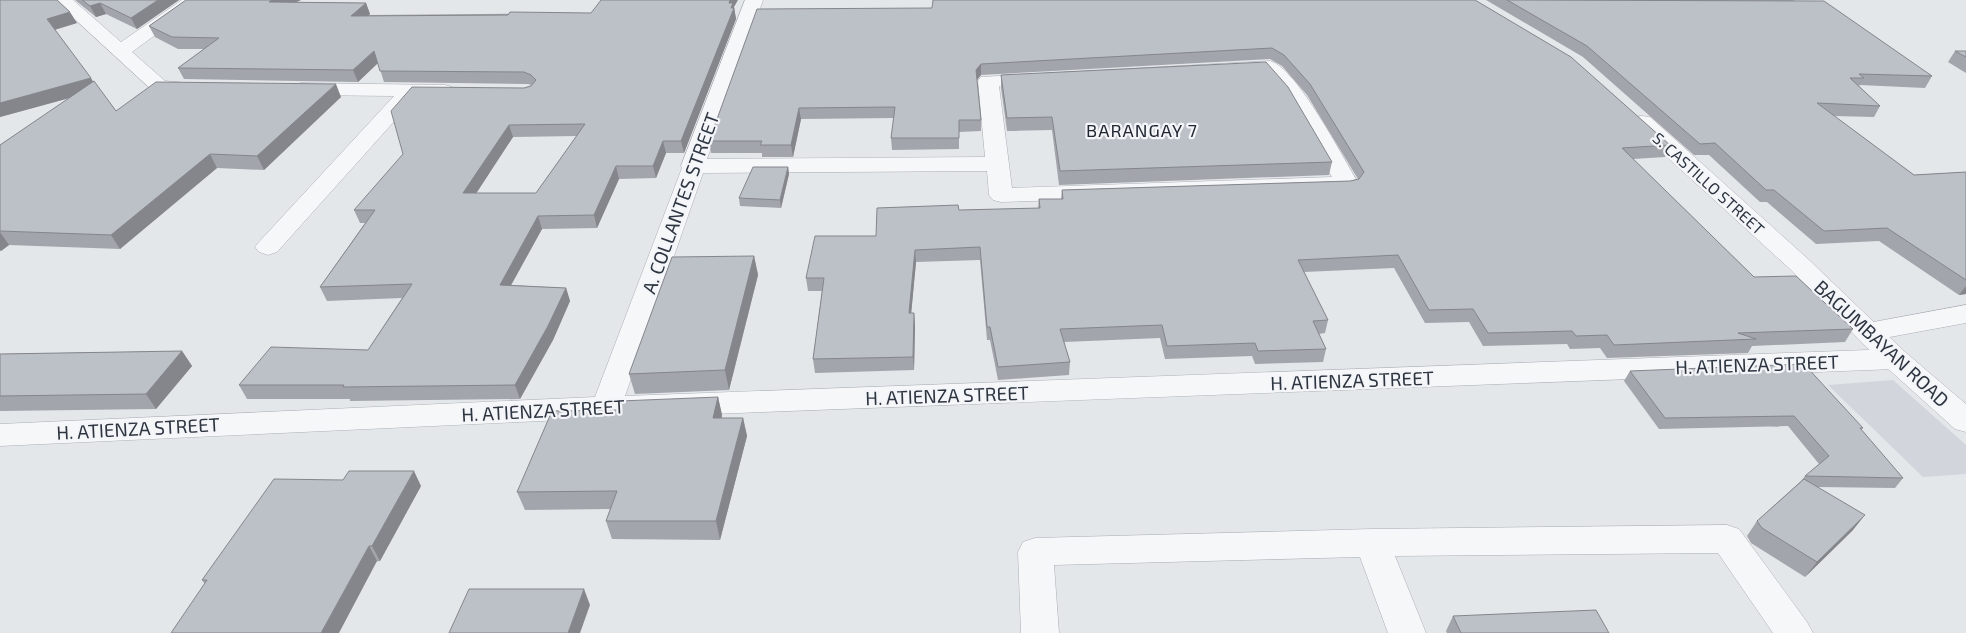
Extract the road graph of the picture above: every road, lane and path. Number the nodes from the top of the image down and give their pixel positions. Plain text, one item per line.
1 (63, 0) edge
2 (194, 0) edge
3 (754, 0) edge
4 (120, 51) junction
5 (208, 88) edge
6 (285, 89) edge
7 (410, 91) junction
8 (468, 92) edge
9 (1626, 107) edge
10 (997, 164) junction
11 (692, 166) junction
12 (268, 247) dead end
13 (1799, 264) joint
14 (1966, 314) edge
15 (1868, 332) junction
16 (1895, 359) junction
17 (606, 407) junction
18 (1966, 421) edge
19 (0, 435) edge
20 (1372, 544) junction
21 (1040, 633) edge
22 (1407, 633) edge
23 (1794, 633) edge

1 - 4 street
2 - 4 street
3 - 11 street, A. COLLANTES STREET
4 - 5 street
6 - 7 street
7 - 8 street
7 - 12 street
9 - 13 street, S. CASTILLO STREET
10 - 10 street
10 - 11 street
11 - 17 street, A. COLLANTES STREET
13 - 15 street, BAGUMBAYAN ROAD
14 - 15 street
15 - 16 street, BAGUMBAYAN ROAD
16 - 17 street, H. ATIENZA STREET
16 - 18 street, BAGUMBAYAN ROAD
17 - 19 street, H. ATIENZA STREET
20 - 21 street
20 - 22 street
20 - 23 street

